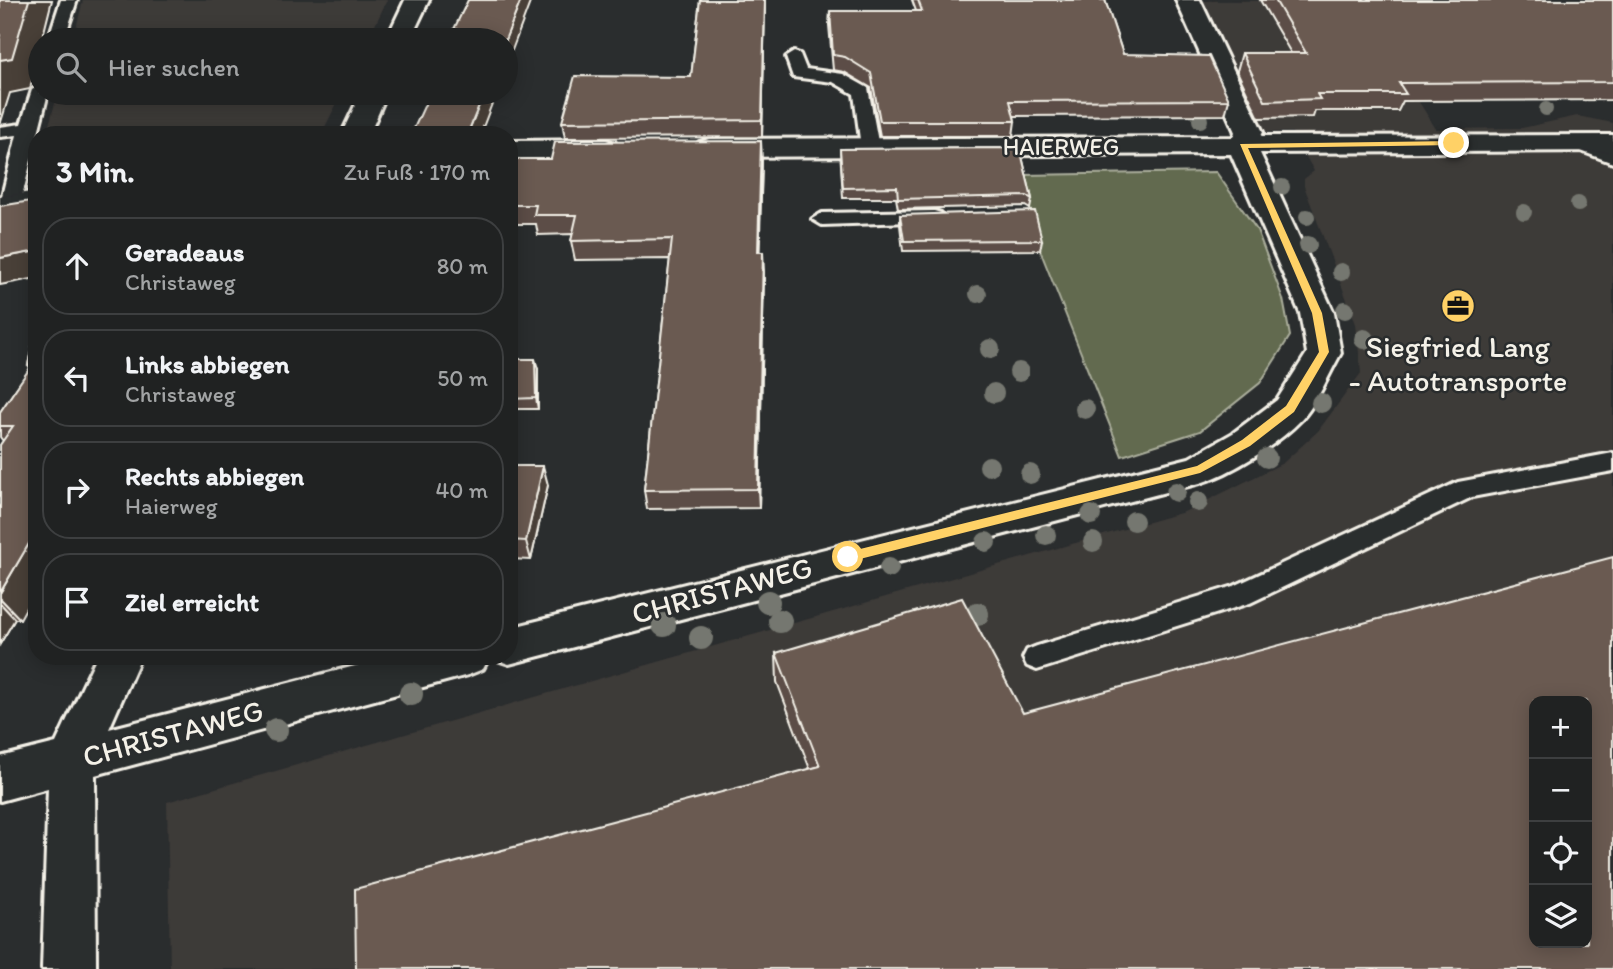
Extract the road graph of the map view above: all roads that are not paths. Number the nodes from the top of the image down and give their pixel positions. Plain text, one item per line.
1 (69, 0) edge
2 (417, 0) edge
3 (1188, 0) edge
4 (60, 28) edge
5 (404, 28) edge
6 (794, 57) dead end
7 (35, 105) edge
8 (369, 105) edge
9 (29, 126) edge
10 (359, 126) edge
11 (28, 128) joint
12 (0, 132) edge
13 (1613, 143) edge
14 (1579, 144) junction
15 (1242, 146) junction
16 (870, 147) junction
17 (684, 148) edge
18 (630, 149) edge
19 (518, 150) edge
20 (1613, 158) edge
21 (16, 203) edge
22 (958, 216) edge
23 (822, 219) dead end
24 (1613, 462) edge
25 (518, 644) edge
26 (1037, 658) dead end
27 (115, 665) edge
28 (434, 665) edge
29 (72, 760) junction
30 (0, 779) edge
31 (69, 969) edge

1 - 4 lane
2 - 5 street
3 - 15 street
6 - 16 lane
7 - 9 lane
8 - 10 street
11 - 12 lane
11 - 21 lane
13 - 14 street, HAIERWEG
14 - 15 street, HAIERWEG
14 - 20 lane
15 - 16 street, HAIERWEG
15 - 25 street, CHRISTAWEG
16 - 17 street, HAIERWEG
18 - 19 street
22 - 23 lane
24 - 26 lane
27 - 29 street
28 - 29 street, CHRISTAWEG
29 - 30 street, CHRISTAWEG
29 - 31 street

